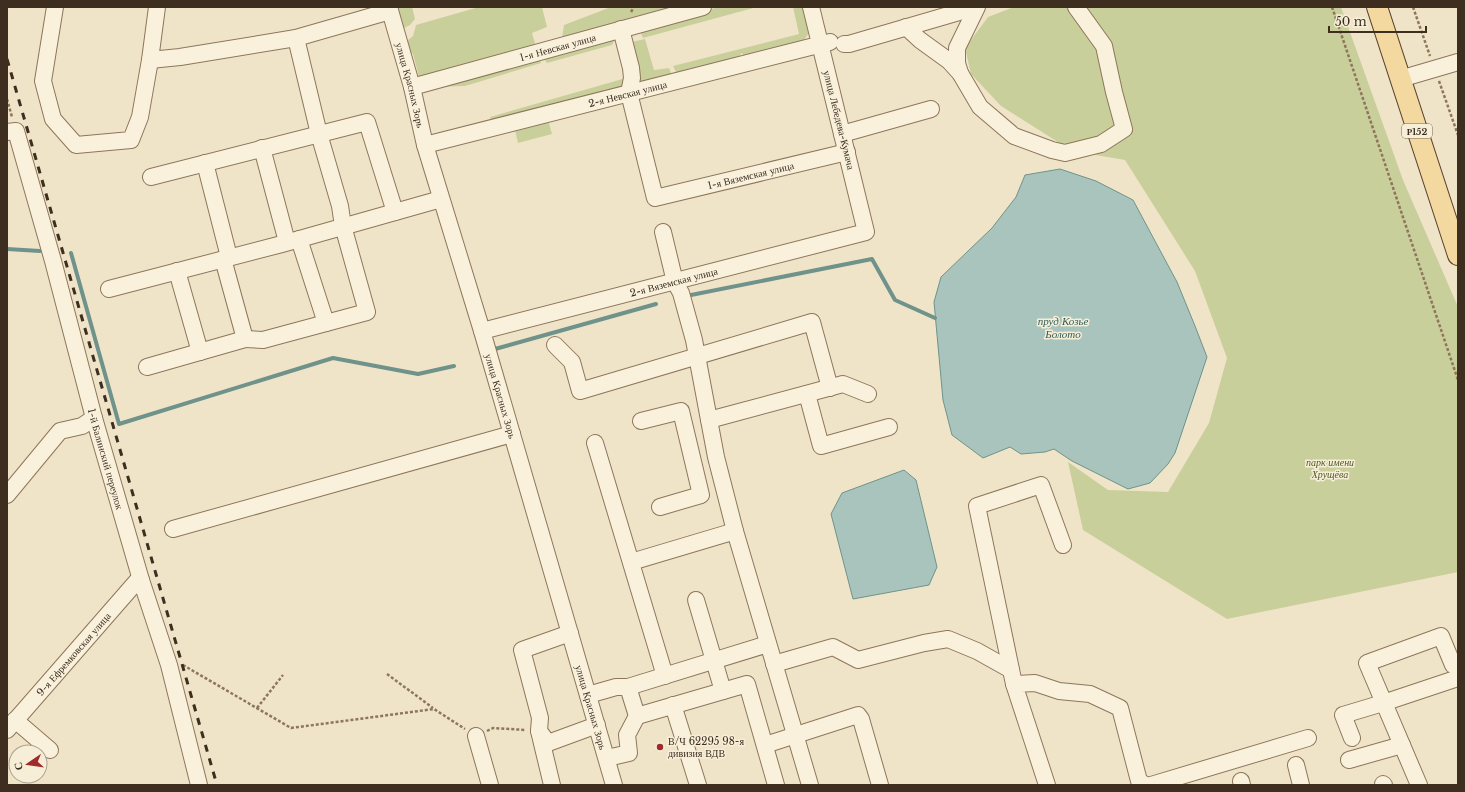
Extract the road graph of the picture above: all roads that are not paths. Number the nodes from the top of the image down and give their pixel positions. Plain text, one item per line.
1 (55, 7) edge
2 (157, 7) edge
3 (703, 7) edge
4 (811, 7) edge
5 (977, 7) edge
6 (1076, 7) edge
7 (1376, 7) edge
8 (389, 9) edge
9 (906, 27) junction
10 (621, 29) junction
11 (296, 38) junction
12 (832, 43) junction
13 (150, 60) junction
14 (1458, 62) edge
15 (960, 73) junction
16 (1400, 79) junction
17 (412, 87) junction
18 (629, 93) junction
19 (931, 109) dead end
20 (12, 132) edge
21 (319, 134) junction
22 (842, 134) junction
23 (425, 145) junction
24 (262, 148) junction
25 (847, 152) junction
26 (205, 163) junction
27 (151, 176) dead end
28 (442, 199) junction
29 (395, 212) junction
30 (1452, 216) edge
31 (343, 226) junction
32 (663, 232) dead end
33 (866, 232) joint
34 (293, 240) junction
35 (1458, 255) edge
36 (226, 258) junction
37 (177, 271) junction
38 (675, 282) junction
39 (109, 289) dead end
40 (326, 323) junction
41 (482, 331) junction
42 (245, 339) junction
43 (555, 345) dead end
44 (200, 352) junction
45 (697, 355) junction
46 (148, 367) dead end
47 (830, 388) junction
48 (807, 394) junction
49 (868, 394) dead end
50 (94, 418) junction
51 (641, 421) dead end
52 (710, 423) junction
53 (888, 427) dead end
54 (686, 432) junction
55 (512, 434) junction
56 (595, 443) dead end
57 (7, 495) edge
58 (660, 506) dead end
59 (173, 529) dead end
60 (735, 531) junction
61 (1062, 545) dead end
62 (631, 562) junction
63 (141, 580) junction
64 (696, 600) dead end
65 (570, 632) junction
66 (768, 644) junction
67 (714, 661) junction
68 (774, 664) junction
69 (665, 676) junction
70 (1012, 677) junction
71 (628, 687) junction
72 (723, 691) junction
73 (588, 695) junction
74 (1383, 703) junction
75 (673, 705) junction
76 (637, 716) junction
77 (11, 725) edge
78 (597, 725) junction
79 (539, 731) junction
80 (795, 735) junction
81 (476, 736) road end
82 (1308, 738) dead end
83 (1352, 738) dead end
84 (765, 745) junction
85 (1402, 745) junction
86 (50, 750) dead end
87 (607, 758) junction
88 (1349, 760) dead end
89 (1296, 765) dead end
90 (199, 785) edge
91 (490, 785) edge
92 (552, 785) edge
93 (614, 785) edge
94 (698, 785) edge
95 (776, 785) edge
96 (810, 785) edge
97 (880, 785) edge
98 (1047, 785) edge
99 (1145, 785) edge
100 (1151, 785) edge
101 (1301, 785) edge
102 (1419, 785) edge

1 - 13 street
2 - 13 street
3 - 10 street, 1-я Невская улица
4 - 12 street, улица Лебедева-Кумача
5 - 9 street, 2-я Невская улица
5 - 15 street
6 - 15 street
7 - 16 main road, Р152
8 - 11 street
8 - 17 street, улица Красных Зорь
9 - 12 street, 2-я Невская улица
9 - 15 street
10 - 17 street, 1-я Невская улица
10 - 18 street
11 - 13 street
11 - 21 street
12 - 18 street, 2-я Невская улица
12 - 22 street, улица Лебедева-Кумача
14 - 16 street
16 - 30 main road, Р152
17 - 23 street, улица Красных Зорь
18 - 23 street, 2-я Невская улица
18 - 25 street, 1-я Вяземская улица
19 - 22 street
20 - 50 street, 1-й Балинский переулок
21 - 24 street
21 - 29 street
21 - 31 street
22 - 25 street, улица Лебедева-Кумача
23 - 28 street, улица Красных Зорь
24 - 26 street
24 - 34 street
25 - 33 street, улица Лебедева-Кумача
26 - 27 street
26 - 36 street
28 - 29 street
28 - 41 street, улица Красных Зорь
29 - 31 street
30 - 35 main road, Р152
31 - 34 street
31 - 40 street
32 - 38 street
33 - 38 street, 2-я Вяземская улица
34 - 36 street
34 - 40 street
36 - 37 street
36 - 42 street
37 - 39 street
37 - 44 street
38 - 41 street, 2-я Вяземская улица
38 - 45 street
40 - 42 street
41 - 55 street, улица Красных Зорь
42 - 44 street
43 - 45 street
44 - 46 street
45 - 47 street
45 - 52 street
47 - 48 street
47 - 49 street
48 - 52 street
48 - 53 street
50 - 57 street
50 - 63 street, 1-й Балинский переулок
51 - 54 street
52 - 54 street
52 - 60 street
54 - 58 street
55 - 59 street
55 - 65 street, улица Красных Зорь
56 - 62 street
60 - 62 street
60 - 66 street
61 - 70 street
62 - 69 street
63 - 77 street, 9-я Ефремковская улица
63 - 90 street, 1-й Балинский переулок
64 - 67 street
65 - 73 street, улица Красных Зорь
65 - 79 street
66 - 67 street
66 - 68 street
67 - 69 street
67 - 72 street
68 - 70 street
68 - 80 street
69 - 71 street
70 - 98 street
70 - 99 street
71 - 73 street
71 - 76 street
72 - 75 street
72 - 84 street
73 - 78 street, улица Красных Зорь
74 - 74 street
74 - 83 street
74 - 85 street
75 - 76 street
75 - 94 street
76 - 87 street
77 - 86 street
78 - 79 street
78 - 87 street, улица Красных Зорь
79 - 92 street
80 - 84 street
80 - 96 street
80 - 97 street
81 - 91 street
82 - 100 street
84 - 95 street
85 - 88 street
85 - 102 street
87 - 93 street, улица Красных Зорь
89 - 101 street

